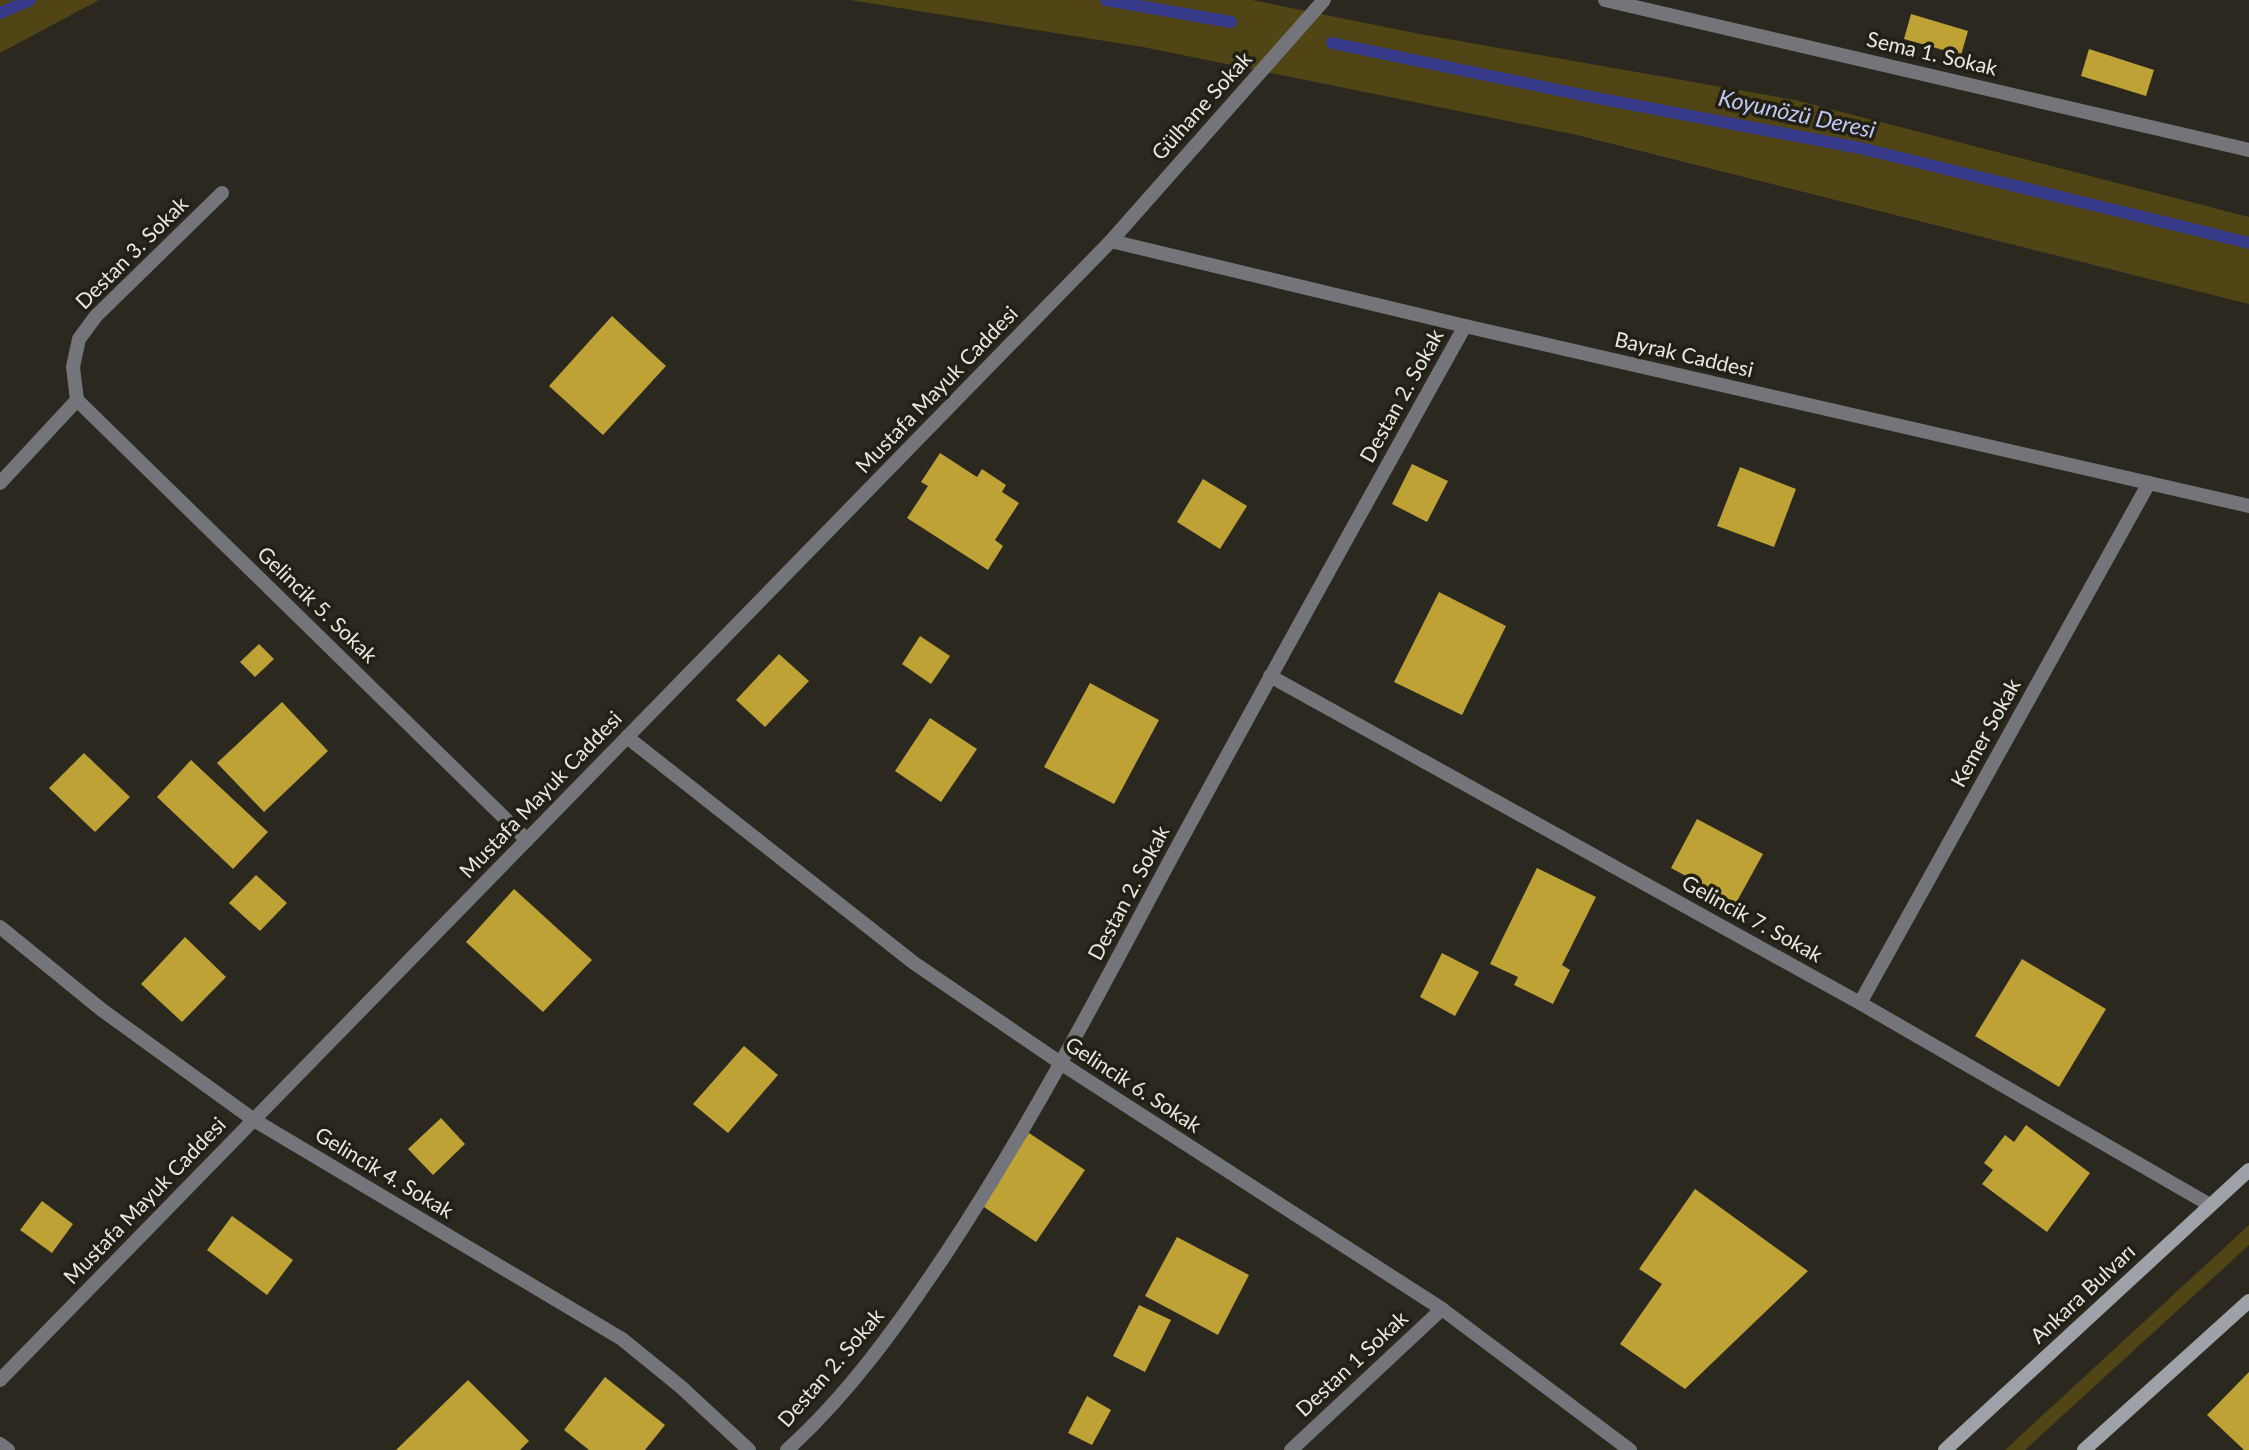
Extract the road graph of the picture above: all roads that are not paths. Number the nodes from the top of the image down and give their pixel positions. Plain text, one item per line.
1 (1324, 0) edge
2 (1605, 0) edge
3 (2249, 150) edge
4 (222, 193) dead end
5 (1111, 241) junction
6 (1465, 326) junction
7 (77, 400) junction
8 (0, 483) edge
9 (2149, 483) junction
10 (2249, 506) edge
11 (1270, 676) junction
12 (628, 737) junction
13 (527, 839) junction
14 (0, 927) edge
15 (1860, 1003) junction
16 (1062, 1064) junction
17 (254, 1120) junction
18 (2249, 1170) edge
19 (2210, 1205) junction
20 (2249, 1301) edge
21 (1442, 1309) junction
22 (0, 1380) edge
23 (0, 1444) edge
24 (8, 1450) edge
25 (749, 1450) edge
26 (787, 1450) edge
27 (1291, 1450) edge
28 (1630, 1450) edge
29 (1945, 1450) edge
30 (2084, 1450) edge

1 - 5 street, Gülhane Sokak
2 - 3 street, Sema 1. Sokak
4 - 7 street, Destan 3. Sokak
5 - 6 street, Bayrak Caddesi
5 - 12 street, Mustafa Mayuk Caddesi
6 - 9 street, Bayrak Caddesi
6 - 11 street, Destan 2. Sokak
7 - 8 street
7 - 13 street, Gelincik 5. Sokak
9 - 10 street, Bayrak Caddesi
9 - 15 street, Kemer Sokak
11 - 15 street, Gelincik 7. Sokak
11 - 16 street, Destan 2. Sokak
12 - 13 street, Mustafa Mayuk Caddesi
12 - 16 street, Gelincik 6. Sokak
13 - 17 street, Mustafa Mayuk Caddesi
14 - 17 street, Gelincik 4. Sokak
15 - 19 street, Gelincik 7. Sokak
16 - 21 street, Gelincik 6. Sokak
16 - 26 street, Destan 2. Sokak
17 - 22 street, Mustafa Mayuk Caddesi
17 - 25 street, Gelincik 4. Sokak
18 - 19 main road, Ankara Bulvarı
19 - 29 main road, Ankara Bulvarı
20 - 30 main road
21 - 27 street, Destan 1 Sokak
21 - 28 street, Gelincik 6. Sokak
23 - 24 street

